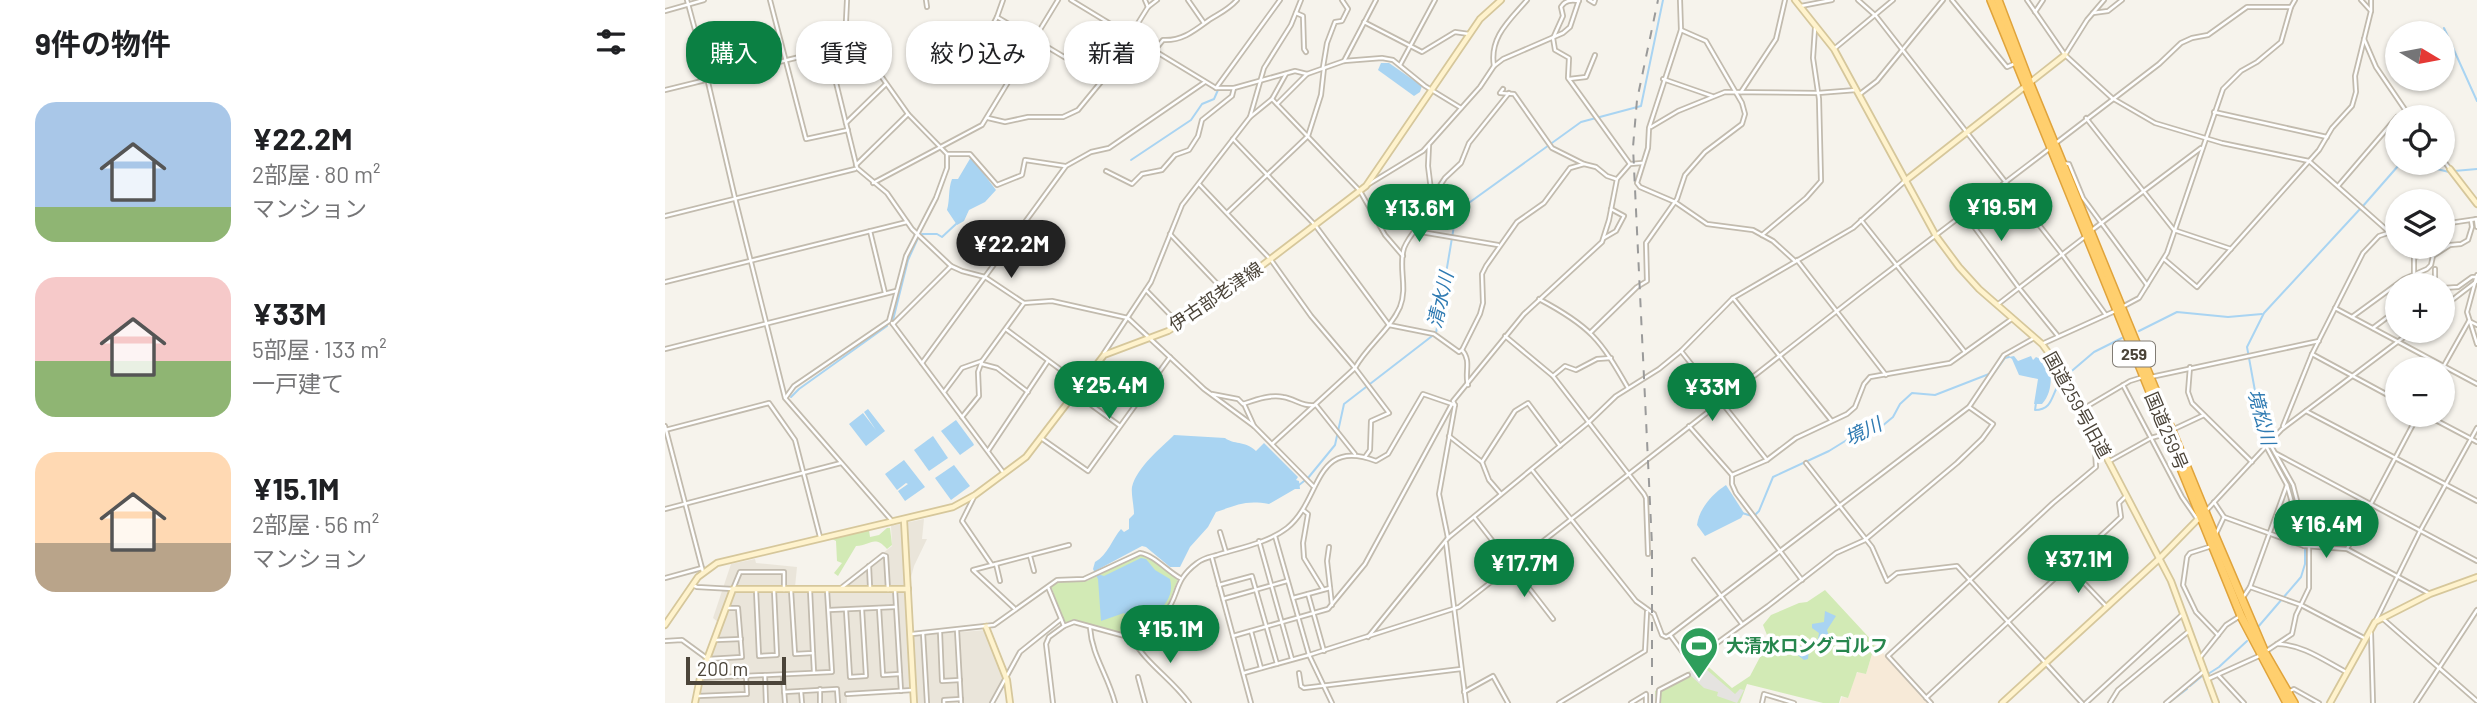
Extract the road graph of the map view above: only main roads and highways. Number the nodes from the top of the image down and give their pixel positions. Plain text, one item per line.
1 (1991, 0) edge
2 (1998, 0) edge
3 (2027, 86) junction
4 (2052, 146) junction
5 (2088, 234) junction
6 (2201, 516) junction
7 (2262, 654) junction
8 (2287, 703) edge
9 (2294, 703) edge

1 - 3 highway, 国道259号 / 259
2 - 3 highway, 国道259号 / 259
3 - 4 highway, 国道259号 / 259
4 - 5 highway, 国道259号 / 259
4 - 5 highway, 国道259号 / 259
5 - 6 highway, 国道259号 / 259
6 - 7 highway, 国道259号 / 259
6 - 7 highway, 国道259号 / 259
7 - 8 highway, 国道259号 / 259
7 - 9 highway, 国道259号 / 259

